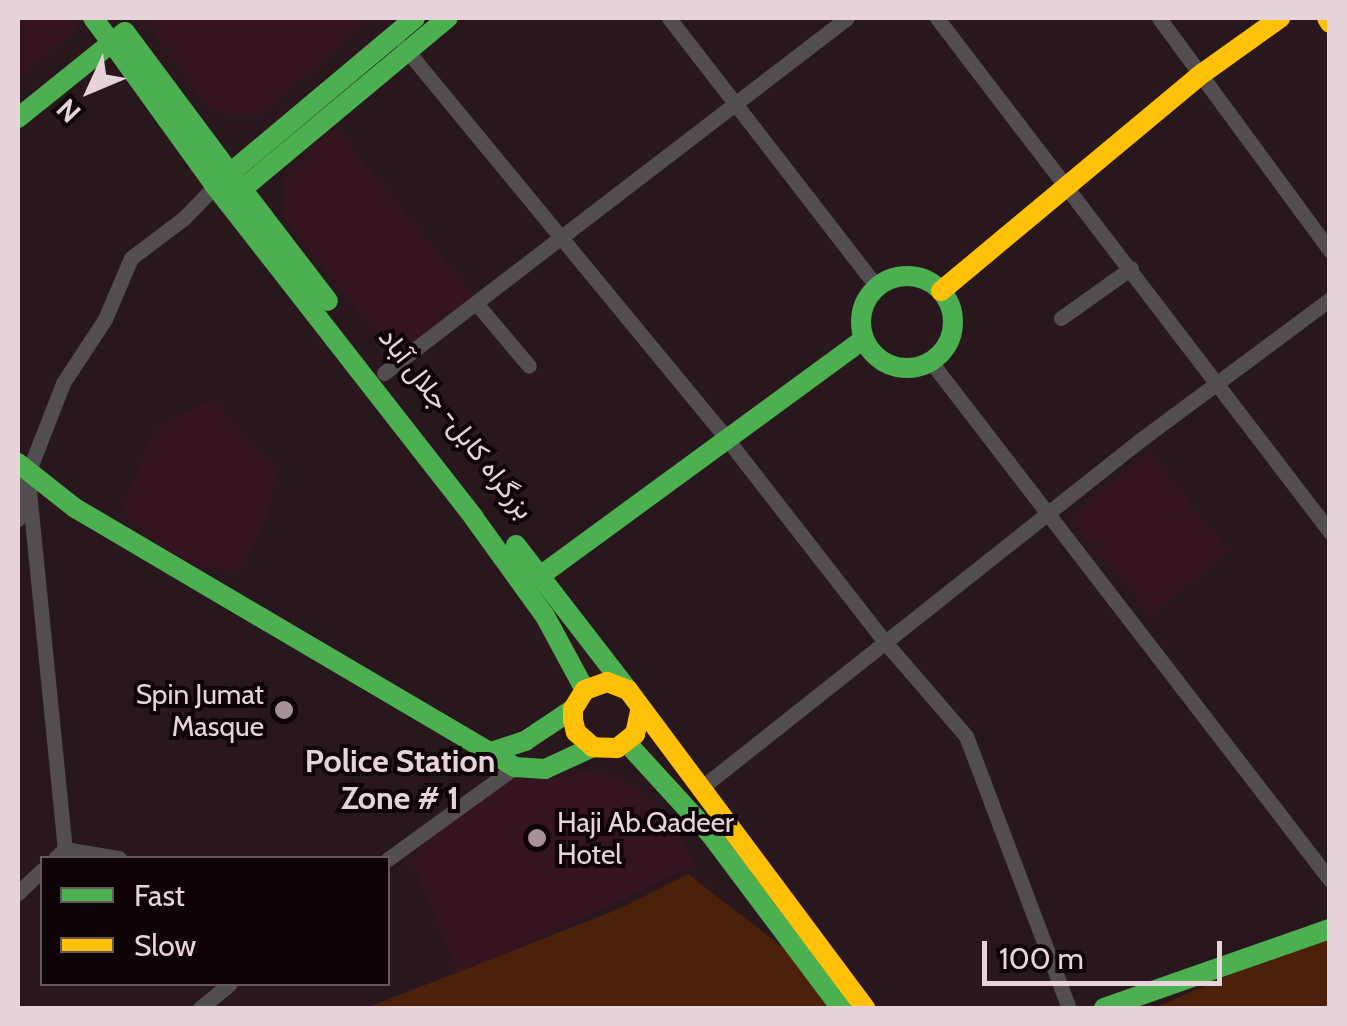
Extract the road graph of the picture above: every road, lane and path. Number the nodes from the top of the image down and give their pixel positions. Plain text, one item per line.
1 (93, 18) edge
2 (416, 18) edge
3 (448, 18) edge
4 (670, 18) edge
5 (847, 18) edge
6 (937, 18) edge
7 (1159, 18) edge
8 (1280, 18) edge
9 (117, 31) edge
10 (401, 43) junction
11 (1203, 73) junction
12 (736, 102) junction
13 (18, 118) edge
14 (1068, 186) junction
15 (228, 188) junction
16 (562, 236) junction
17 (1330, 251) edge
18 (1131, 268) junction
19 (876, 286) junction
20 (941, 291) junction
21 (1330, 299) edge
22 (476, 303) junction
23 (1061, 318) dead end
24 (863, 340) junction
25 (931, 362) junction
26 (529, 366) dead end
27 (384, 373) junction
28 (1216, 383) junction
29 (727, 440) junction
30 (23, 468) edge
31 (1049, 513) junction
32 (18, 519) edge
33 (1330, 532) edge
34 (540, 576) junction
35 (884, 641) junction
36 (585, 690) junction
37 (628, 690) junction
38 (573, 709) junction
39 (640, 711) junction
40 (627, 742) junction
41 (593, 747) junction
42 (491, 752) junction
43 (514, 766) junction
44 (700, 788) junction
45 (60, 854) edge
46 (90, 856) edge
47 (390, 858) edge
48 (40, 872) edge
49 (1330, 880) edge
50 (18, 893) edge
51 (1330, 929) edge
52 (228, 986) edge
53 (200, 1008) edge
54 (841, 1008) edge
55 (866, 1008) edge
56 (1068, 1008) edge
57 (1104, 1008) edge

1 - 9 main road
2 - 10 main road
3 - 10 main road
4 - 12 street
5 - 12 street
6 - 14 street
7 - 11 street
8 - 11 main road
9 - 13 main road
9 - 15 main road
10 - 15 main road
10 - 16 street
11 - 14 main road
11 - 17 street
12 - 16 street
12 - 19 street
14 - 18 street
14 - 20 main road
15 - 27 main road, بزرگراه کابل- جلال آباد
15 - 30 street
15 - 36 main road
16 - 22 street
16 - 29 street
18 - 23 street
18 - 28 street
19 - 20 main road
19 - 24 main road
20 - 25 main road
21 - 28 street
22 - 26 street
22 - 27 street
24 - 25 main road
24 - 29 main road
25 - 31 street
27 - 34 main road, بزرگراه کابل- جلال آباد
28 - 31 street
28 - 33 street
29 - 34 main road
29 - 35 street
30 - 32 street
30 - 42 main road
30 - 45 street
31 - 35 street
31 - 49 street
34 - 37 main road, بزرگراه کابل- جلال آباد
35 - 44 street
35 - 56 street
36 - 37 main road
36 - 38 main road
37 - 39 main road
38 - 41 main road
38 - 42 main road
39 - 40 main road
39 - 44 main road
40 - 41 main road
40 - 54 main road
41 - 43 main road
42 - 43 main road
43 - 47 street
44 - 55 main road
45 - 46 street
48 - 50 street
51 - 57 main road
52 - 53 street

